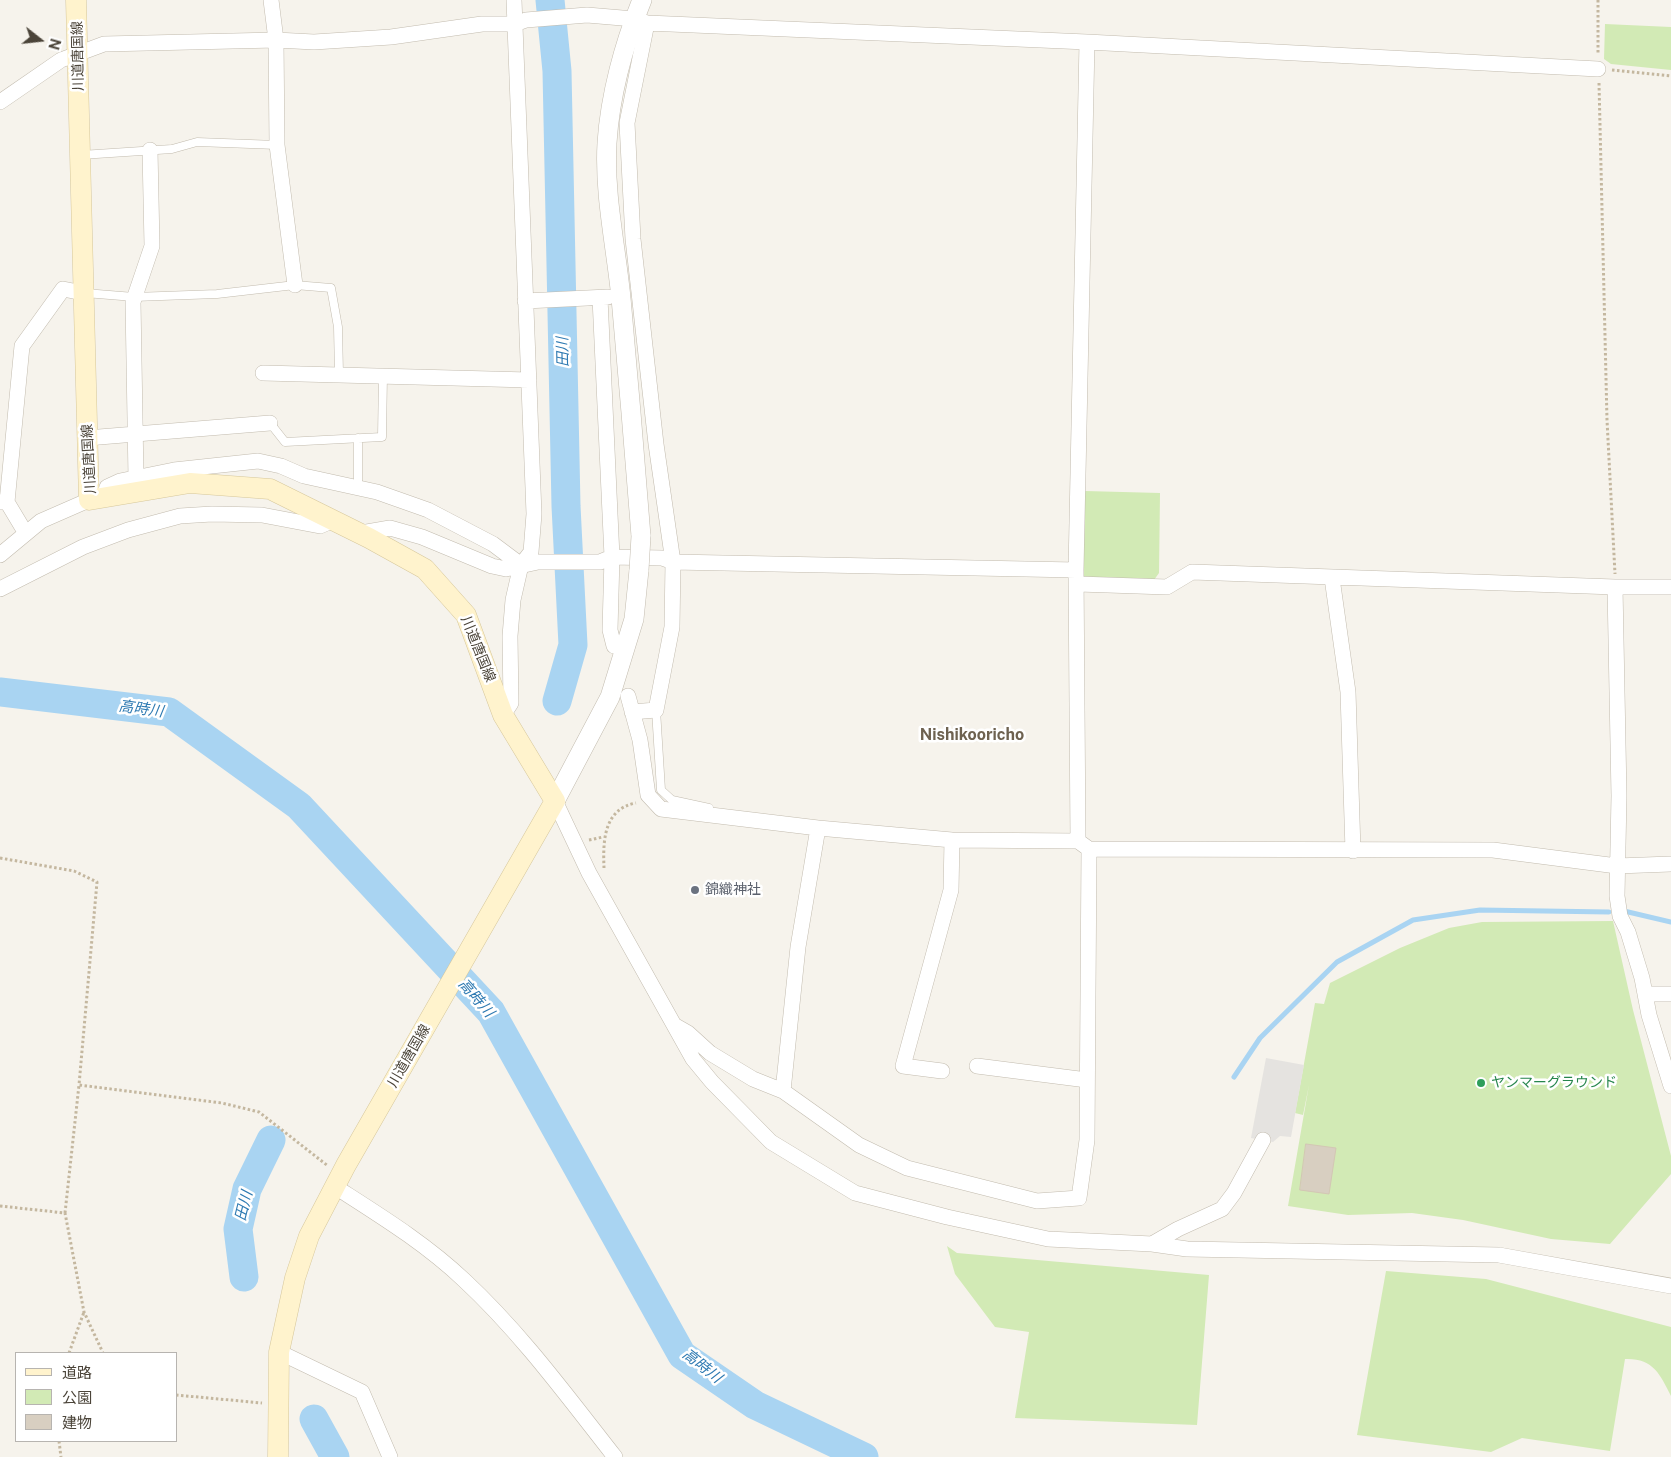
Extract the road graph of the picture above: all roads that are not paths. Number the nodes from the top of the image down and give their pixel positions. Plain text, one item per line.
1 (76, 0) edge
2 (271, 0) edge
3 (514, 0) edge
4 (642, 0) edge
5 (641, 21) junction
6 (521, 22) junction
7 (276, 40) junction
8 (1087, 42) junction
9 (78, 54) junction
10 (1598, 69) road end
11 (0, 102) edge
12 (277, 145) junction
13 (150, 150) junction
14 (80, 156) junction
15 (295, 285) junction
16 (639, 291) junction
17 (83, 292) junction
18 (621, 295) junction
19 (134, 297) junction
20 (598, 299) junction
21 (530, 301) junction
22 (263, 373) dead end
23 (339, 374) junction
24 (383, 375) junction
25 (530, 380) junction
26 (270, 423) joint
27 (137, 434) junction
28 (87, 438) junction
29 (358, 438) junction
30 (136, 478) junction
31 (358, 488) junction
32 (97, 499) junction
33 (4, 502) edge
34 (334, 520) junction
35 (24, 532) junction
36 (361, 534) junction
37 (0, 555) edge
38 (606, 559) junction
39 (673, 562) junction
40 (521, 565) junction
41 (1077, 577) junction
42 (1332, 578) junction
43 (1615, 587) junction
44 (1671, 587) edge
45 (0, 590) edge
46 (614, 646) dead end
47 (628, 696) dead end
48 (656, 710) junction
49 (632, 712) junction
50 (503, 715) junction
51 (550, 809) junction
52 (726, 817) junction
53 (818, 828) junction
54 (952, 840) junction
55 (1083, 845) junction
56 (1353, 851) junction
57 (1671, 864) edge
58 (1617, 866) junction
59 (1645, 994) junction
60 (1671, 994) edge
61 (674, 1025) junction
62 (977, 1066) dead end
63 (942, 1071) dead end
64 (1087, 1080) junction
65 (1671, 1086) edge
66 (783, 1091) junction
67 (1263, 1140) dead end
68 (340, 1176) junction
69 (1152, 1244) junction
70 (1671, 1286) edge
71 (280, 1352) junction
72 (278, 1457) edge
73 (390, 1457) edge
74 (615, 1457) edge

1 - 9 main road, 川道唐国線
2 - 7 street
3 - 6 street
4 - 5 street
5 - 6 street
5 - 8 street
5 - 16 street
5 - 18 street
6 - 7 street
6 - 21 street
7 - 9 street
7 - 12 street
8 - 10 street
8 - 41 street
9 - 11 street
9 - 14 main road, 川道唐国線
12 - 13 lane
12 - 15 street
13 - 14 lane
13 - 19 street
14 - 17 main road, 川道唐国線
15 - 19 lane
15 - 23 lane
16 - 18 street
16 - 39 street
17 - 19 lane
17 - 28 main road, 川道唐国線
17 - 33 street
18 - 20 street
18 - 51 street, bridge
19 - 27 street
20 - 21 street
20 - 38 street
21 - 25 street
22 - 23 street
23 - 24 street
24 - 25 street
24 - 29 lane
25 - 40 street
26 - 27 street
26 - 29 lane
27 - 28 street
27 - 30 street
28 - 32 main road, 川道唐国線
29 - 31 lane
30 - 31 street
30 - 32 street
31 - 40 street
32 - 34 main road, 川道唐国線
32 - 35 street
33 - 35 street
34 - 36 main road, 川道唐国線
34 - 45 street
35 - 37 street
36 - 40 street
36 - 50 main road, 川道唐国線
38 - 39 street
38 - 40 street
38 - 46 street
39 - 41 street
39 - 48 street
40 - 50 street
41 - 42 street
41 - 55 street
42 - 43 street
42 - 56 street
43 - 44 street
43 - 58 street
47 - 49 street
48 - 49 street
48 - 52 lane
49 - 52 street
50 - 51 main road, 川道唐国線
51 - 61 street
51 - 68 main road, 川道唐国線
52 - 53 street
53 - 54 street
53 - 66 street
54 - 55 street
54 - 63 street
55 - 56 street
55 - 64 street
56 - 58 street
57 - 58 street
58 - 59 street
59 - 60 street
59 - 65 street
61 - 66 street
61 - 69 street
62 - 64 street
64 - 66 street
67 - 69 street
68 - 71 main road, 川道唐国線
68 - 74 street
69 - 70 street
71 - 72 main road, 川道唐国線
71 - 73 street

